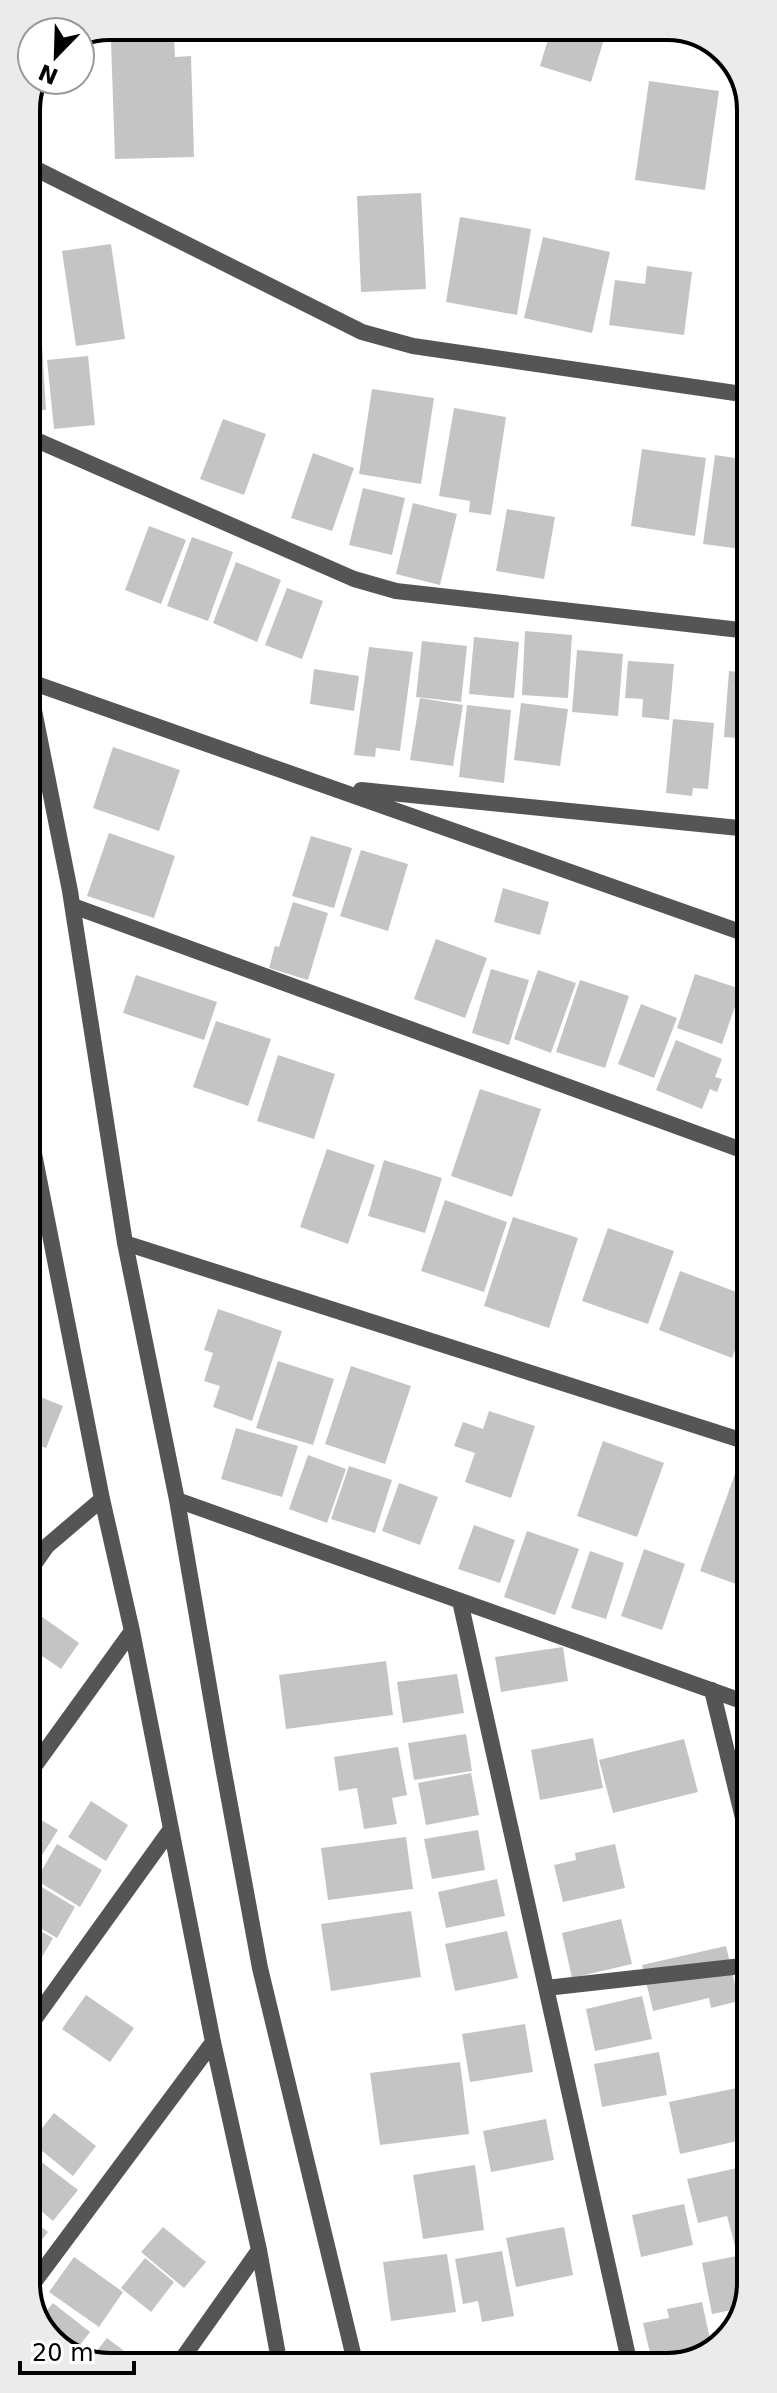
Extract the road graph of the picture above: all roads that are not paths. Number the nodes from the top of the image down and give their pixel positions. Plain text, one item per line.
1 (40, 171) edge
2 (737, 393) edge
3 (40, 442) edge
4 (737, 630) edge
5 (40, 683) edge
6 (40, 742) edge
7 (336, 788) junction
8 (737, 828) edge
9 (73, 906) junction
10 (737, 931) edge
11 (737, 1148) edge
12 (40, 1184) edge
13 (125, 1243) junction
14 (737, 1439) edge
15 (102, 1499) junction
16 (177, 1500) junction
17 (40, 1556) edge
18 (460, 1601) junction
19 (132, 1631) junction
20 (712, 1690) junction
21 (737, 1699) edge
22 (40, 1758) edge
23 (737, 1793) edge
24 (171, 1829) junction
25 (737, 1967) edge
26 (546, 1988) junction
27 (40, 2011) edge
28 (213, 2042) junction
29 (259, 2250) junction
30 (40, 2274) edge
31 (186, 2353) edge
32 (278, 2353) edge
33 (353, 2353) edge
34 (627, 2353) edge

1 - 2 street
3 - 4 street
5 - 7 street
6 - 9 street
7 - 8 street
7 - 10 street
9 - 11 street
9 - 13 street
12 - 15 street
13 - 14 street
13 - 16 street
15 - 17 street
15 - 19 street
16 - 18 street
16 - 33 street
18 - 20 street
18 - 26 street
19 - 22 street
19 - 24 street
20 - 21 street
20 - 23 street
24 - 27 street
24 - 28 street
25 - 26 street
26 - 34 street
28 - 29 street
28 - 30 street
29 - 31 street
29 - 32 street

